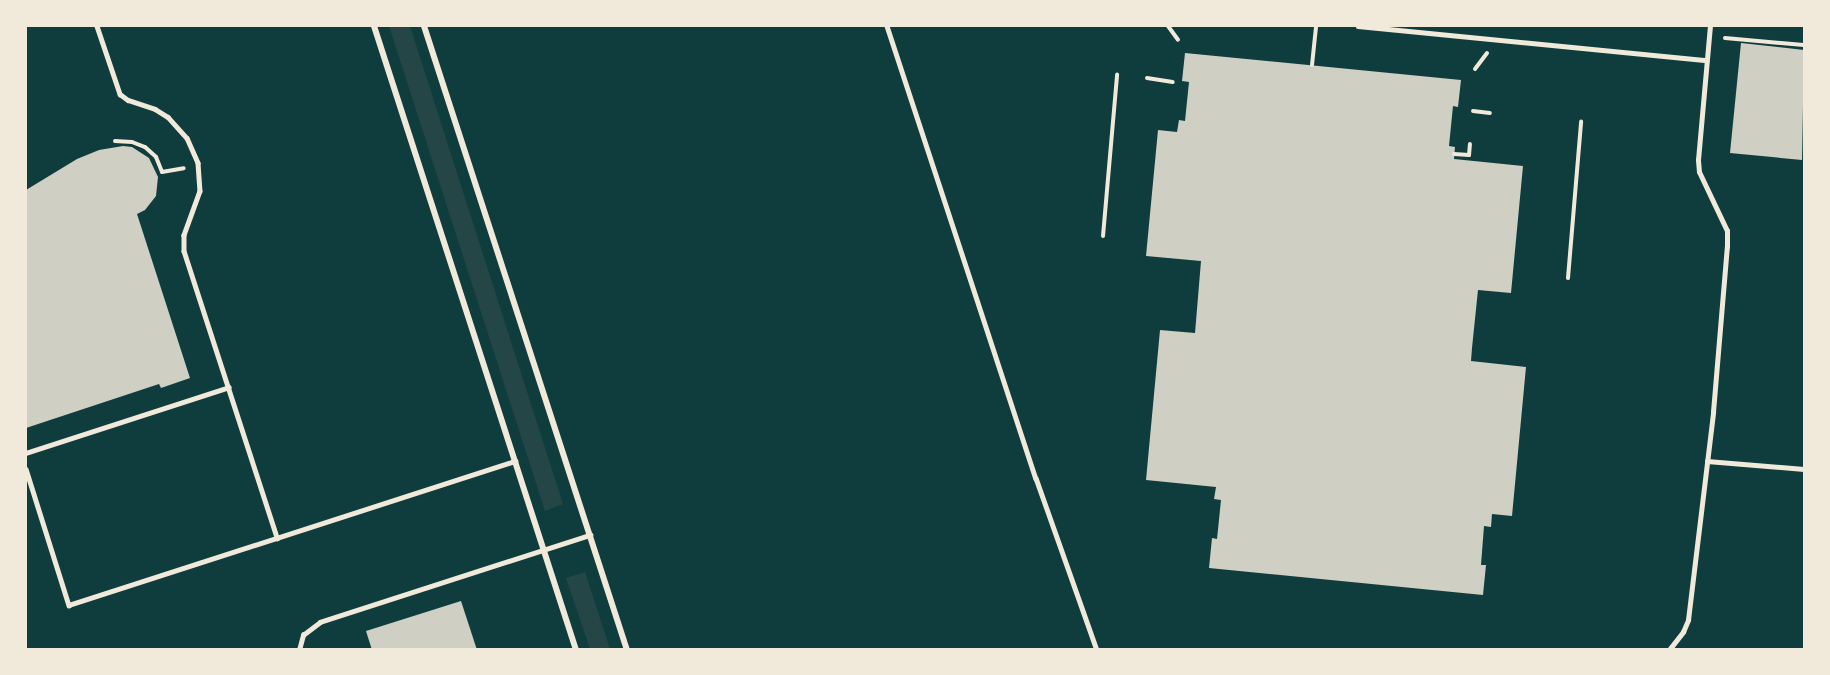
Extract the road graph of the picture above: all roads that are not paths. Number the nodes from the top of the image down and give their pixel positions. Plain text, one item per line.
1 (97, 26) edge
2 (374, 26) edge
3 (424, 26) edge
4 (887, 26) edge
5 (1358, 26) edge
6 (1710, 26) edge
7 (1706, 60) junction
8 (229, 387) junction
9 (26, 453) edge
10 (515, 461) junction
11 (1707, 461) junction
12 (26, 469) edge
13 (1804, 469) edge
14 (590, 535) junction
15 (277, 538) junction
16 (544, 550) junction
17 (299, 650) edge
18 (576, 650) edge
19 (627, 650) edge
20 (1097, 650) edge
21 (1669, 650) edge

1 - 8 lane
2 - 10 street
3 - 14 street
4 - 20 lane
5 - 7 lane
6 - 7 lane
7 - 11 lane
8 - 9 lane
8 - 15 lane
10 - 15 lane
10 - 16 street
11 - 13 lane
11 - 21 lane
12 - 15 lane
14 - 16 lane
14 - 19 street
16 - 17 lane
16 - 18 street

